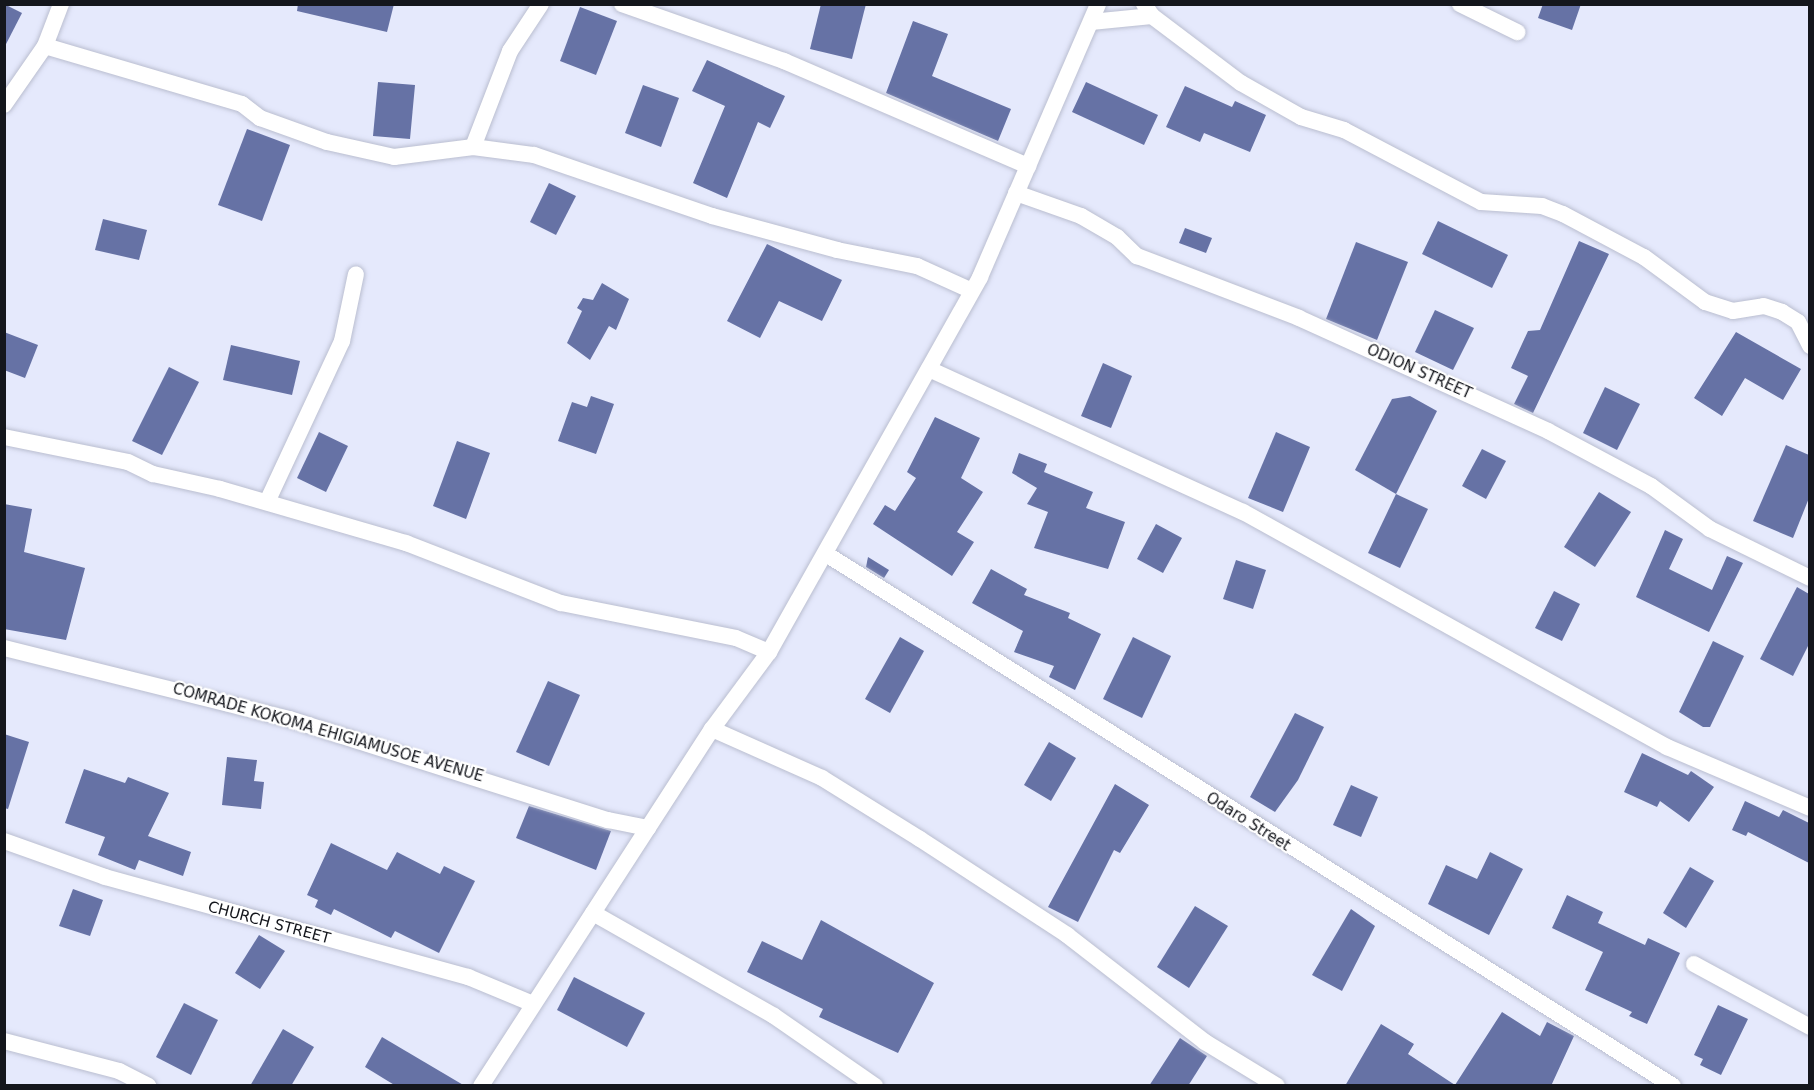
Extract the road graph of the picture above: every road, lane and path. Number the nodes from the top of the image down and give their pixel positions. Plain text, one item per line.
1 (61, 4) edge
2 (541, 4) edge
3 (622, 4) edge
4 (1098, 4) edge
5 (1460, 4) edge
6 (1148, 10) edge
7 (1091, 22) junction
8 (1517, 32) dead end
9 (45, 46) junction
10 (4, 105) edge
11 (473, 147) junction
12 (1028, 166) junction
13 (1016, 193) junction
14 (356, 274) dead end
15 (972, 291) junction
16 (1809, 346) edge
17 (928, 369) junction
18 (4, 437) edge
19 (267, 502) junction
20 (826, 554) junction
21 (1809, 578) edge
22 (4, 648) edge
23 (770, 652) junction
24 (712, 729) junction
25 (1809, 808) edge
26 (648, 828) junction
27 (4, 841) edge
28 (593, 913) junction
29 (1694, 964) dead end
30 (534, 1004) junction
31 (1809, 1027) edge
32 (4, 1041) edge
33 (488, 1081) edge
34 (148, 1086) edge
35 (874, 1086) edge
36 (1277, 1086) edge
37 (1673, 1086) edge

1 - 9 street
2 - 11 street
3 - 12 street
4 - 7 street
5 - 8 street
6 - 7 street
6 - 16 street
7 - 12 street
9 - 10 street
9 - 11 street
11 - 15 street
12 - 13 street
13 - 15 street
13 - 21 street, ODION STREET
14 - 19 street
15 - 17 street
17 - 20 street
17 - 25 street
18 - 19 street
19 - 23 street
20 - 23 street
20 - 37 street, Odaro Street
22 - 26 street, COMRADE KOKOMA EHIGIAMUSOE AVENUE
23 - 24 street
24 - 26 street
24 - 36 street
26 - 28 street
27 - 30 street, CHURCH STREET
28 - 30 street
28 - 35 street
29 - 31 street
30 - 33 street
32 - 34 street

